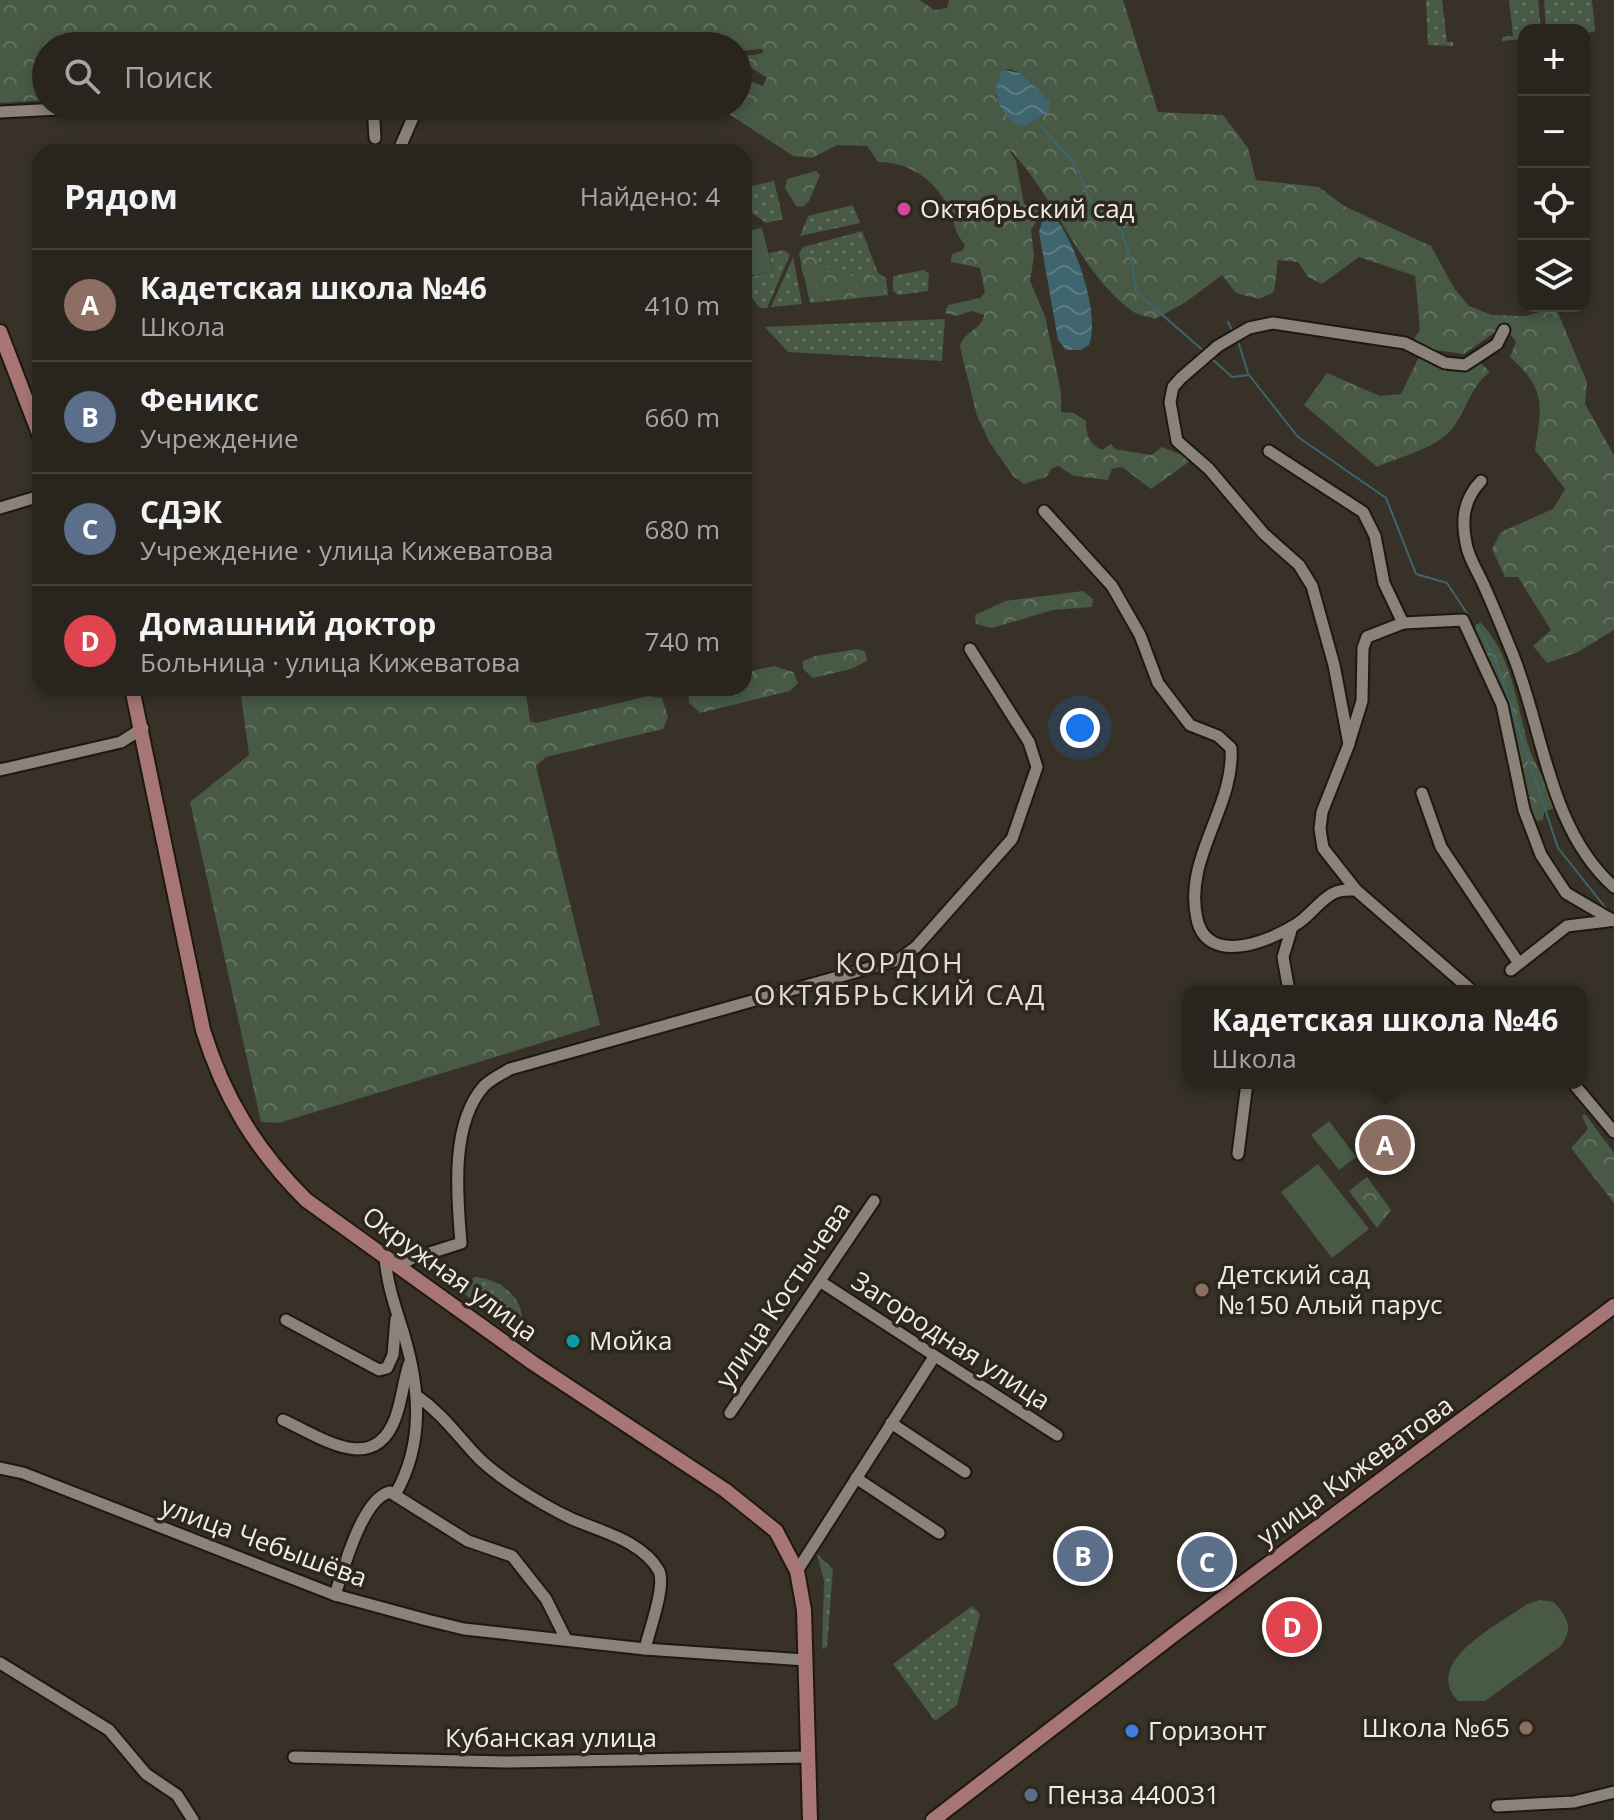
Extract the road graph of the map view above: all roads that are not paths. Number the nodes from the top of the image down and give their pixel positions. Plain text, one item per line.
1 (32, 110) edge
2 (0, 112) edge
3 (374, 120) edge
4 (412, 120) edge
5 (375, 138) dead end
6 (401, 144) edge
7 (1504, 330) dead end
8 (0, 332) edge
9 (32, 415) edge
10 (1269, 451) dead end
11 (1481, 481) dead end
12 (32, 498) edge
13 (0, 508) edge
14 (1044, 511) dead end
15 (1403, 623) junction
16 (970, 649) dead end
17 (134, 696) edge
18 (143, 728) junction
19 (1349, 744) junction
20 (0, 770) edge
21 (1422, 793) dead end
22 (1614, 887) edge
23 (1356, 890) junction
24 (1611, 921) edge
25 (1292, 927) junction
26 (1288, 985) edge
27 (1465, 985) edge
28 (1246, 1089) edge
29 (1578, 1089) edge
30 (1614, 1132) edge
31 (1238, 1154) dead end
32 (874, 1201) dead end
33 (385, 1257) junction
34 (399, 1266) junction
35 (821, 1282) junction
36 (1614, 1306) edge
37 (396, 1315) junction
38 (286, 1320) dead end
39 (934, 1357) junction
40 (409, 1363) junction
41 (417, 1396) junction
42 (730, 1413) dead end
43 (283, 1420) dead end
44 (891, 1423) junction
45 (1057, 1435) dead end
46 (0, 1468) edge
47 (965, 1472) dead end
48 (856, 1478) junction
49 (396, 1493) junction
50 (939, 1533) dead end
51 (797, 1571) junction
52 (335, 1595) junction
53 (566, 1639) junction
54 (645, 1649) junction
55 (805, 1660) junction
56 (0, 1663) edge
57 (294, 1757) dead end
58 (808, 1757) junction
59 (1614, 1792) edge
60 (1497, 1806) dead end
61 (193, 1820) edge
62 (810, 1820) edge
63 (933, 1820) edge

1 - 2 street
3 - 5 street
4 - 6 street
7 - 19 street
8 - 9 main road
10 - 15 street
11 - 22 street
12 - 13 street
14 - 25 street
15 - 19 street
15 - 24 street
16 - 34 street
17 - 18 main road, Окружная улица
18 - 20 street
18 - 33 main road, Окружная улица
19 - 23 street
21 - 24 street
23 - 25 street
23 - 27 street
25 - 26 street
28 - 31 street
29 - 30 street
32 - 35 street, улица Костычева
33 - 34 main road, Окружная улица
33 - 37 street
34 - 51 main road, Окружная улица
35 - 39 street, Загородная улица
35 - 42 street, улица Костычева
36 - 63 main road, улица Кижеватова
37 - 38 street
37 - 40 street
39 - 44 street
39 - 45 street, Загородная улица
40 - 41 street
40 - 43 street
41 - 49 street
41 - 54 street
44 - 47 street
44 - 48 street
46 - 52 street, улица Чебышёва
48 - 50 street
48 - 51 street
49 - 52 street
49 - 53 street
51 - 55 main road, Окружная улица
52 - 53 street, улица Чебышёва
53 - 54 street, улица Чебышёва
54 - 55 street, улица Чебышёва
55 - 58 main road, Окружная улица
56 - 61 street
57 - 58 street, Кубанская улица
58 - 62 main road, Окружная улица
59 - 60 street

